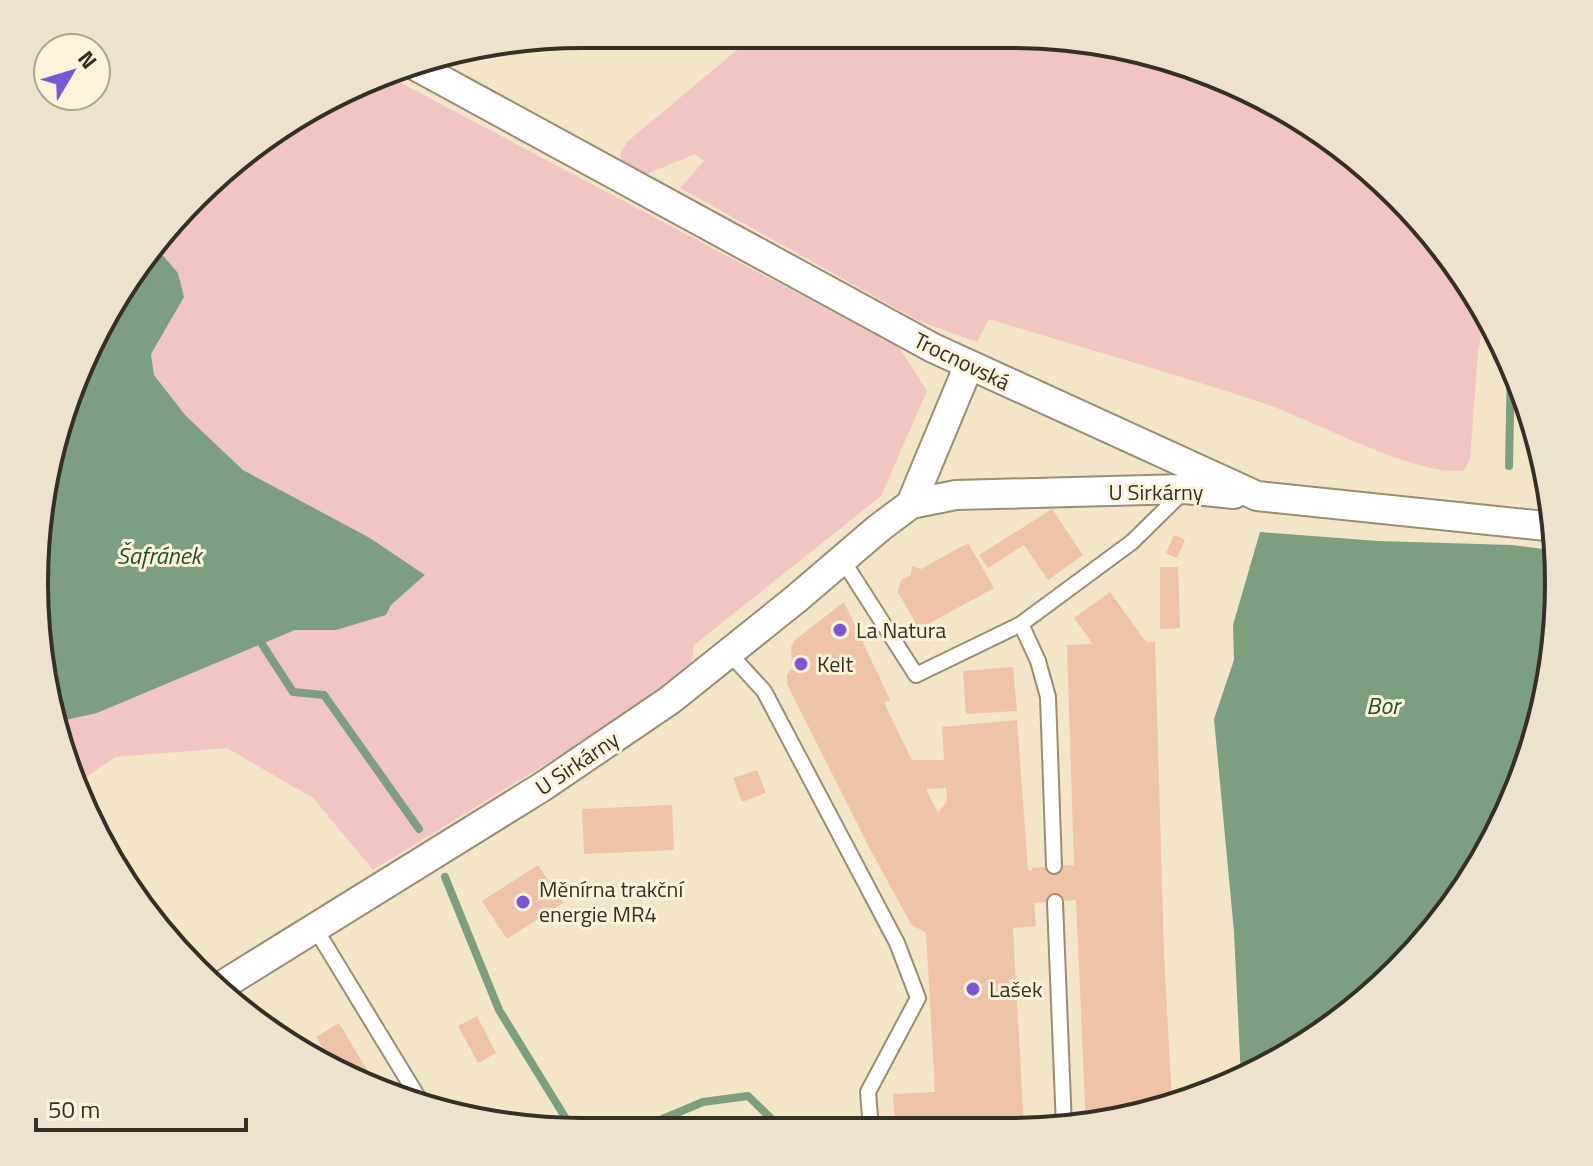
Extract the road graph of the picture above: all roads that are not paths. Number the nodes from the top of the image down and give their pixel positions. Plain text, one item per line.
1 (426, 72) edge
2 (969, 365) junction
3 (1185, 489) junction
4 (1257, 496) junction
5 (911, 504) junction
6 (1541, 526) edge
7 (842, 559) junction
8 (1021, 624) junction
9 (729, 653) junction
10 (1054, 866) dead end
11 (1055, 902) dead end
12 (315, 928) junction
13 (227, 982) edge
14 (414, 1091) edge
15 (1064, 1115) edge
16 (870, 1118) edge

1 - 2 street, Trocnovská
2 - 4 street, Trocnovská
2 - 5 street, U Sirkárny
3 - 4 street, U Sirkárny
3 - 5 street, U Sirkárny
3 - 8 lane
4 - 6 street, Trocnovská
5 - 7 street, U Sirkárny
7 - 8 lane
7 - 9 street, U Sirkárny
8 - 10 lane
9 - 12 street, U Sirkárny
9 - 16 lane
11 - 15 lane
12 - 13 street, U Sirkárny
12 - 14 lane

